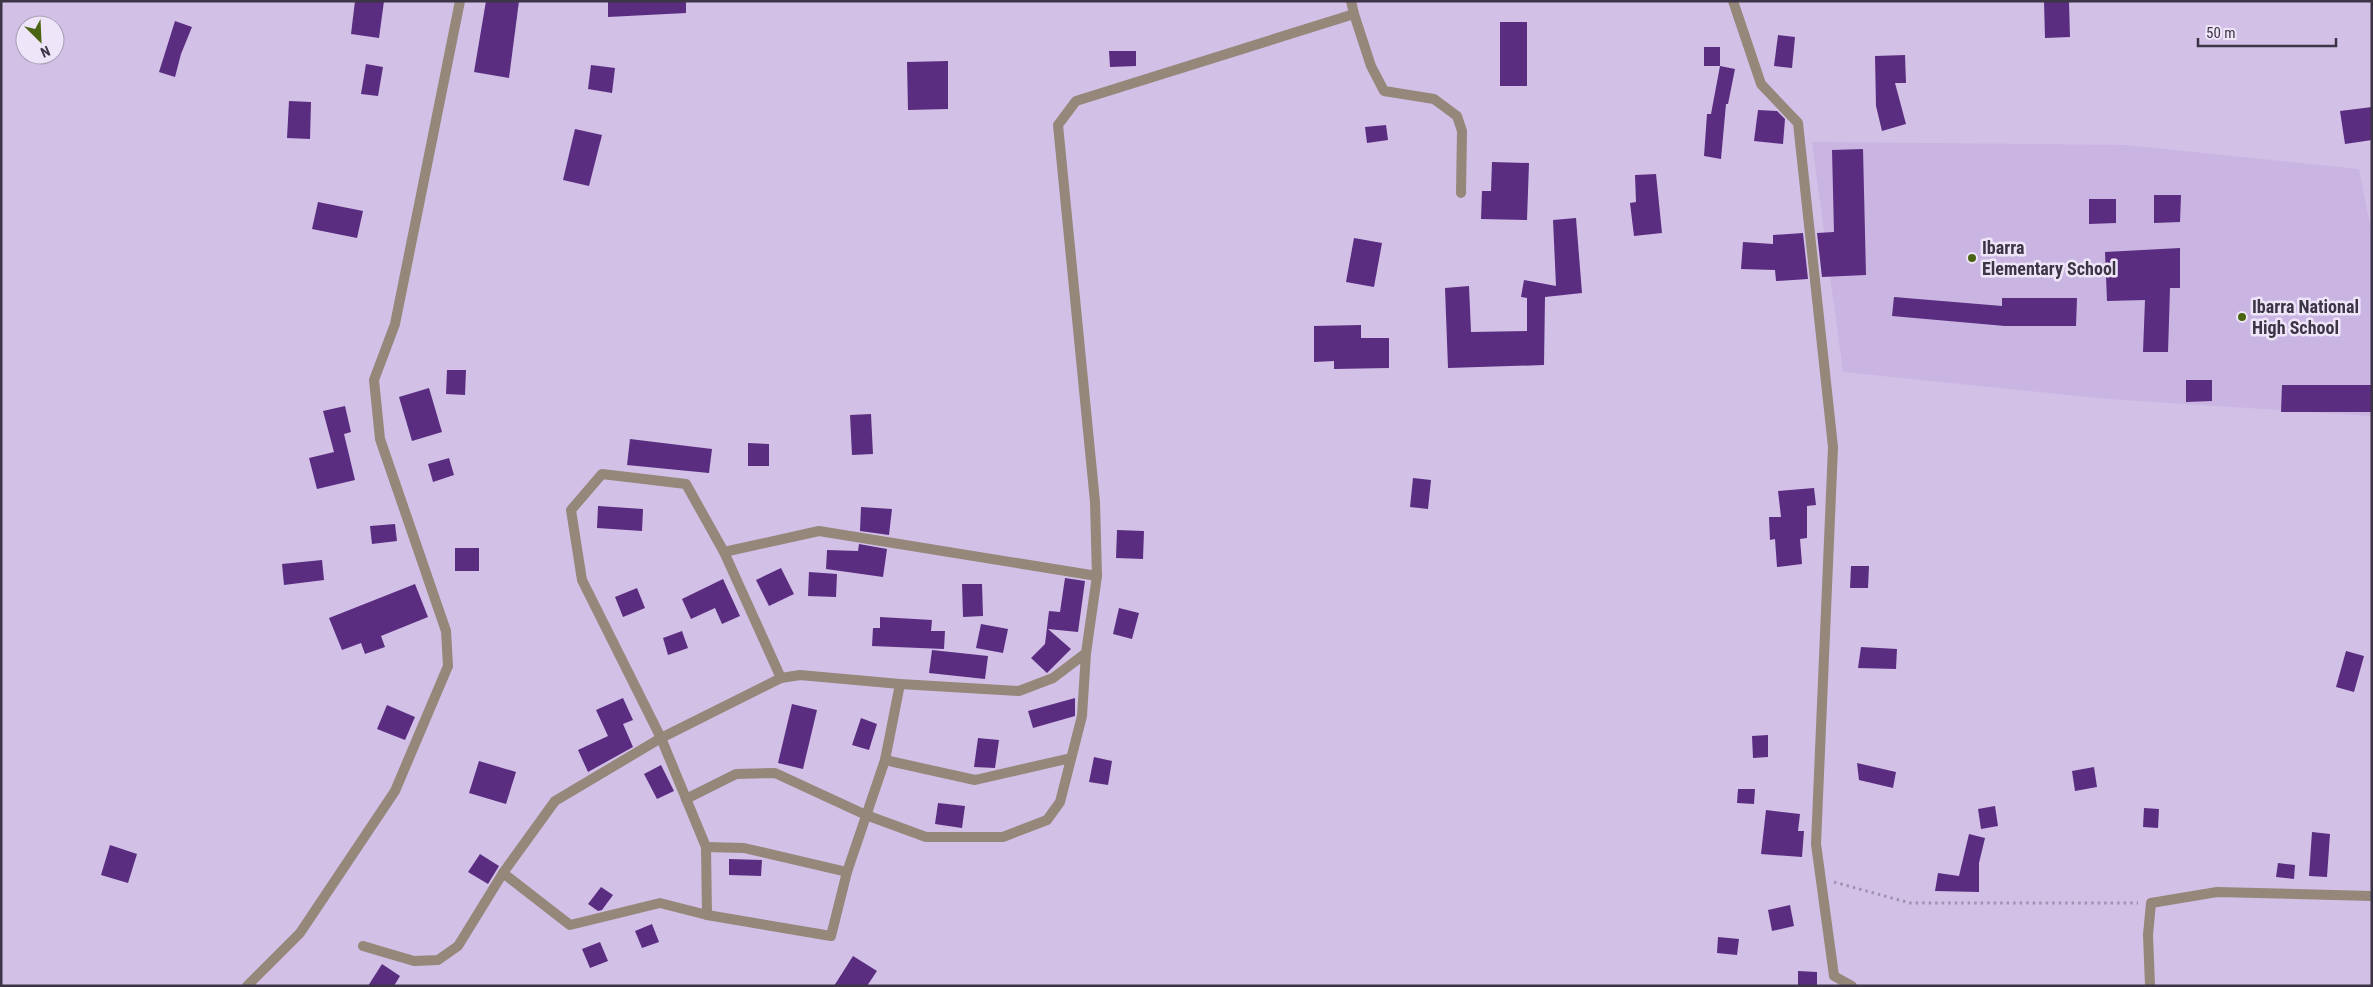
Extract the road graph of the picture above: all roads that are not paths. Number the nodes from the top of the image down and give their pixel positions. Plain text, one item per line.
1 (460, 1) edge
2 (1351, 1) edge
3 (1733, 1) edge
4 (1354, 14) junction
5 (1461, 193) dead end
6 (724, 552) junction
7 (1097, 576) junction
8 (1086, 653) junction
9 (781, 678) junction
10 (900, 684) junction
11 (661, 738) junction
12 (1072, 758) junction
13 (885, 760) junction
14 (686, 799) junction
15 (866, 815) junction
16 (706, 847) junction
17 (847, 872) junction
18 (503, 873) junction
19 (2372, 896) edge
20 (707, 915) junction
21 (363, 946) dead end
22 (247, 986) edge
23 (1852, 986) edge
24 (2150, 986) edge

1 - 22 street
2 - 4 street
3 - 23 street
4 - 5 street
4 - 7 street
6 - 7 street
6 - 9 street
6 - 11 street
7 - 8 street
8 - 10 street
8 - 12 street
9 - 10 street
9 - 11 street
10 - 13 street
11 - 14 street
11 - 18 street
12 - 13 street
12 - 15 street
13 - 15 street
14 - 15 street
14 - 16 street
15 - 17 street
16 - 17 street
16 - 20 street
17 - 20 street
18 - 20 street
18 - 21 street
19 - 24 street

